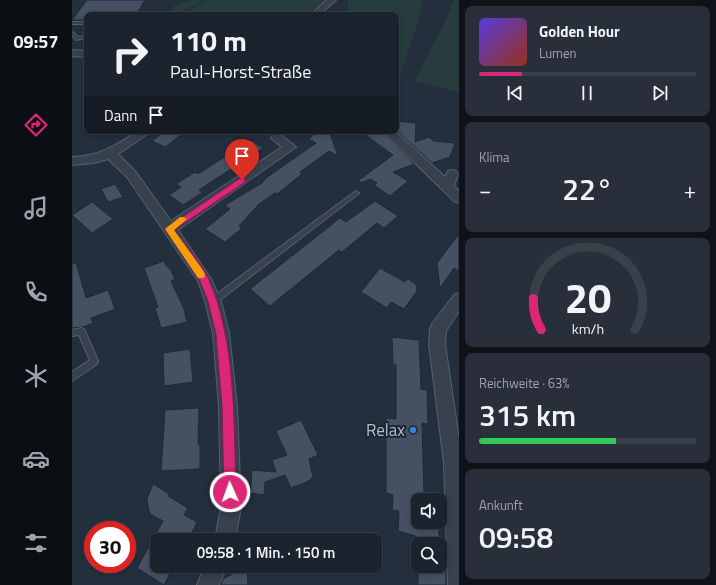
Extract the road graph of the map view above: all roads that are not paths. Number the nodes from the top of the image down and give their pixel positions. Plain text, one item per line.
1 (332, 0) edge
2 (318, 12) edge
3 (72, 23) edge
4 (84, 23) edge
5 (72, 33) edge
6 (84, 38) edge
7 (72, 53) edge
8 (84, 54) edge
9 (142, 134) edge
10 (391, 134) edge
11 (277, 138) dead end
12 (111, 155) junction
13 (72, 161) edge
14 (452, 174) dead end
15 (447, 187) junction
16 (356, 193) dead end
17 (459, 198) edge
18 (169, 229) junction
19 (459, 299) edge
20 (213, 301) junction
21 (72, 333) edge
22 (72, 377) edge
23 (226, 533) edge
24 (213, 573) edge
25 (208, 585) edge
26 (459, 585) edge

1 - 2 street
3 - 4 lane
5 - 6 lane
7 - 8 street
9 - 12 street
10 - 15 street
11 - 18 street
12 - 13 street
12 - 18 street
14 - 15 street
15 - 17 street
16 - 20 lane
18 - 20 street
19 - 26 street
20 - 23 street
21 - 22 lane
24 - 25 street

